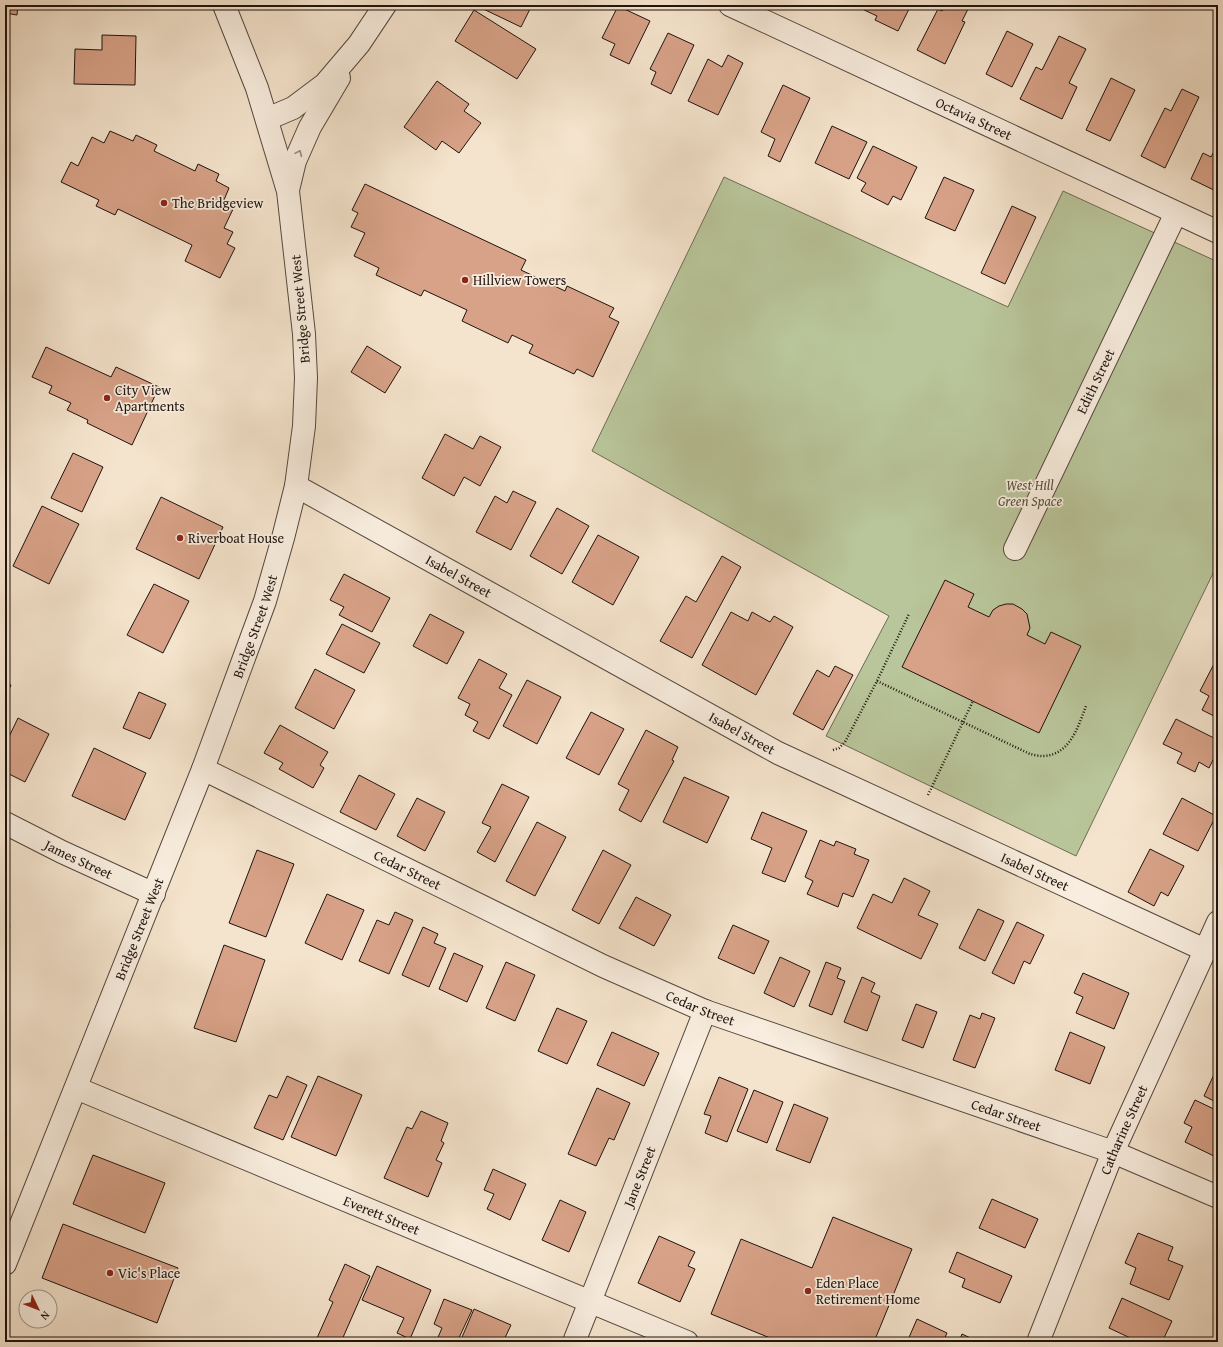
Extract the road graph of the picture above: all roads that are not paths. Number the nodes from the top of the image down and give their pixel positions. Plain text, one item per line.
1 (224, 5) edge
2 (384, 5) edge
3 (730, 5) edge
4 (359, 44) junction
5 (267, 119) junction
6 (288, 191) junction
7 (1176, 213) junction
8 (1218, 232) edge
9 (296, 486) junction
10 (1015, 549) dead end
11 (203, 769) junction
12 (5, 823) edge
13 (154, 894) junction
14 (1218, 922) edge
15 (1205, 950) junction
16 (705, 1011) junction
17 (76, 1088) junction
18 (1113, 1152) junction
19 (1218, 1197) edge
20 (5, 1264) edge
21 (590, 1302) junction
22 (574, 1342) edge
23 (687, 1342) edge
24 (1038, 1342) edge

1 - 5 street, Bridge Street West
2 - 4 street
3 - 7 street, Octavia Street
4 - 5 street
6 -> 4 street
5 - 6 street, Bridge Street West
6 - 9 street, Bridge Street West
7 - 8 street, Octavia Street
7 - 10 street, Edith Street
9 - 11 street, Bridge Street West
9 - 15 street, Isabel Street
11 - 13 street, Bridge Street West
11 - 16 street, Cedar Street
12 - 13 street, James Street
13 - 17 street, Bridge Street West
14 - 15 street, Catharine Street
15 - 18 street, Catharine Street
16 - 18 street, Cedar Street
16 - 21 street, Jane Street
17 - 20 street, Bridge Street West
17 - 21 street, Everett Street
18 - 19 street, Cedar Street
18 - 24 street, Catharine Street
21 - 22 street, Jane Street
21 - 23 street, Everett Street

